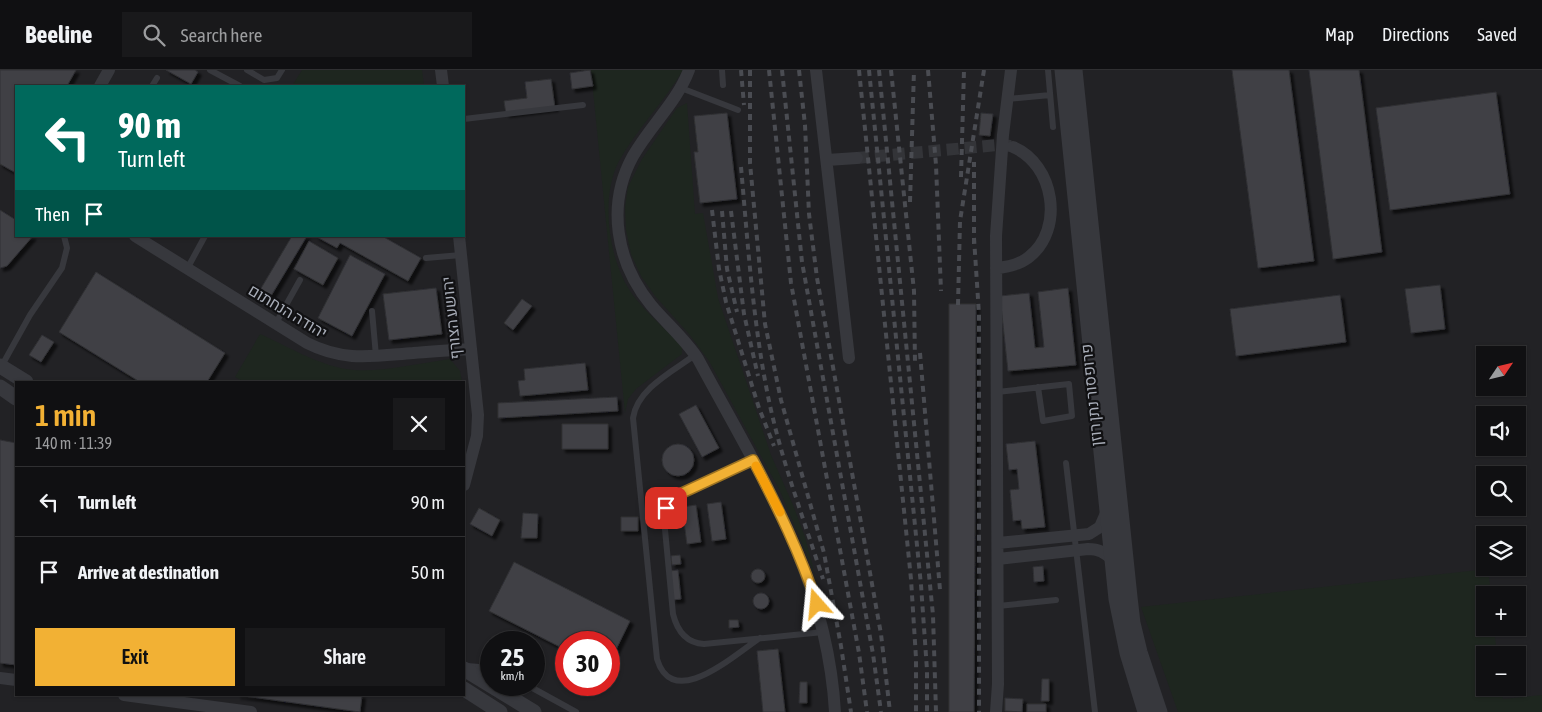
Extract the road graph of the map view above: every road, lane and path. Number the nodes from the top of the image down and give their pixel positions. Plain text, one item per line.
1 (109, 70) edge
2 (210, 70) edge
3 (247, 70) edge
4 (282, 70) edge
5 (441, 70) edge
6 (690, 70) edge
7 (722, 70) edge
8 (816, 70) edge
9 (1011, 70) edge
10 (1048, 70) edge
11 (1062, 70) edge
12 (1075, 70) edge
13 (157, 78) dead end
14 (722, 84) dead end
15 (101, 85) edge
16 (153, 85) edge
17 (238, 85) edge
18 (443, 85) edge
19 (681, 88) junction
20 (1050, 94) junction
21 (1007, 99) junction
22 (583, 105) dead end
23 (738, 110) dead end
24 (465, 119) edge
25 (1053, 126) dead end
26 (1013, 147) tunnel mouth
27 (857, 158) tunnel mouth
28 (827, 160) junction
29 (64, 237) edge
30 (137, 237) edge
31 (204, 237) edge
32 (459, 237) edge
33 (461, 255) junction
34 (426, 258) dead end
35 (996, 268) junction
36 (187, 269) junction
37 (300, 280) dead end
38 (372, 311) dead end
39 (276, 323) junction
40 (471, 349) junction
41 (695, 355) junction
42 (376, 356) junction
43 (849, 358) dead end
44 (1, 366) edge
45 (24, 381) edge
46 (1038, 387) junction
47 (0, 388) edge
48 (997, 392) junction
49 (15, 397) edge
50 (753, 460) junction
51 (1066, 463) dead end
52 (465, 482) edge
53 (1107, 511) junction
54 (1075, 536) junction
55 (998, 543) junction
56 (1076, 550) junction
57 (998, 559) junction
58 (1112, 560) junction
59 (1056, 600) dead end
60 (998, 606) junction
61 (824, 632) junction
62 (760, 638) junction
63 (1140, 652) junction
64 (465, 668) edge
65 (480, 668) edge
66 (465, 669) edge
67 (0, 678) edge
68 (15, 680) edge
69 (465, 690) edge
70 (545, 695) edge
71 (131, 696) edge
72 (251, 712) edge
73 (500, 712) edge
74 (534, 712) edge
75 (576, 712) edge
76 (835, 712) edge
77 (996, 712) edge
78 (1095, 712) edge
79 (1145, 712) edge
80 (1160, 712) edge
81 (1168, 712) edge

1 - 15 street
2 - 17 lane
3 - 4 lane
5 - 18 street
6 - 19 street
7 - 14 lane
8 - 28 street
9 - 21 street
10 - 20 lane
11 - 53 street, פרופסור נתן רוזן
12 - 63 street, פרופסור נתן רוזן
13 - 16 lane
19 - 23 lane
19 - 41 street
20 - 21 lane
20 - 25 lane
21 - 35 street
22 - 24 lane
26 - 35 street
27 - 28 street
28 - 43 street
29 - 44 lane
30 - 36 street, יהודה הנחתום
31 - 36 lane
32 - 33 street, יהושע הצורף
33 - 34 lane
33 - 40 street, יהושע הצורף
35 - 48 street
36 - 39 street, יהודה הנחתום
37 - 39 lane
38 - 42 lane
39 - 42 street, יהודה הנחתום
40 - 42 street, יהודה הנחתום
40 - 52 street, יהושע הצורף
41 - 50 street
41 - 62 lane
44 - 45 street
46 - 46 lane
46 - 48 lane
47 - 49 street
48 - 55 street
50 - 61 street
50 - 62 lane
51 - 54 lane
53 - 54 street
53 - 58 street, פרופסור נתן רוזן
54 - 55 street
54 - 56 lane
55 - 57 street
56 - 57 street
56 - 58 street
56 - 78 lane
57 - 60 street
58 - 79 street, פרופסור נתן רוזן
59 - 60 lane
60 - 77 street
61 - 62 lane
61 - 76 street
63 - 80 street, פרופסור נתן רוזן
63 - 81 street
64 - 65 lane
66 - 74 street
67 - 68 street
69 - 73 street
70 - 75 lane
71 - 72 street

